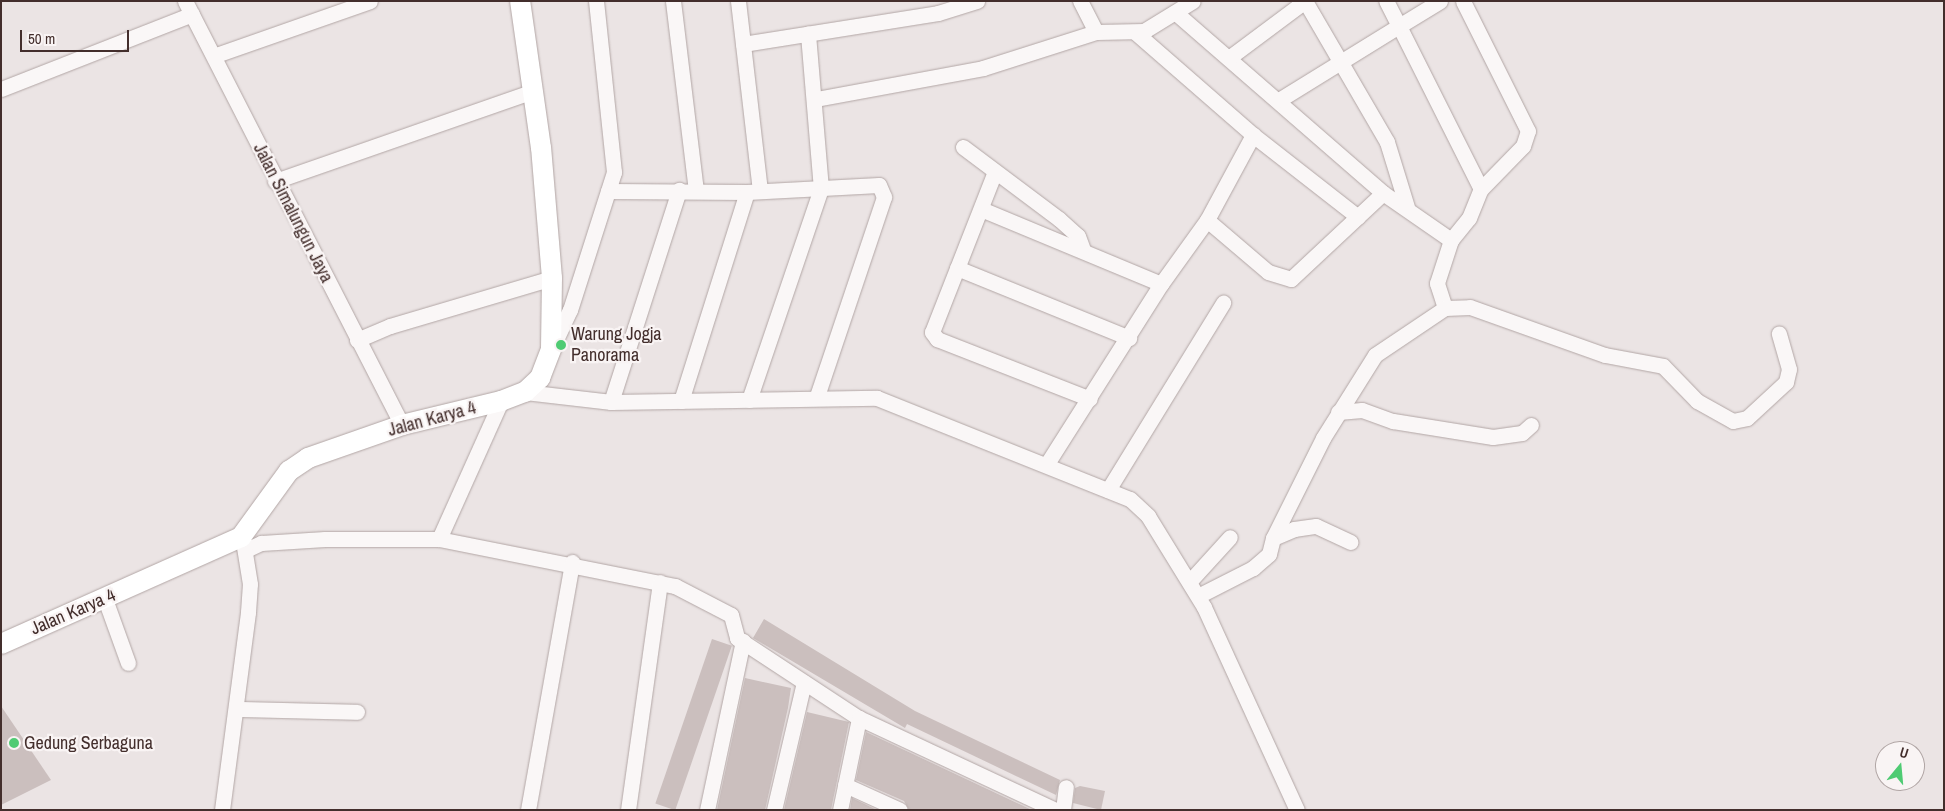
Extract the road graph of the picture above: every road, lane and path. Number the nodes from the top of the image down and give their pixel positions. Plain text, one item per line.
1 (370, 1) edge
2 (520, 1) edge
3 (596, 1) edge
4 (673, 1) edge
5 (738, 1) edge
6 (977, 1) edge
7 (1080, 1) edge
8 (1193, 1) edge
9 (1305, 1) edge
10 (1386, 1) edge
11 (1440, 1) edge
12 (1463, 1) edge
13 (189, 8) edge
14 (1176, 13) junction
15 (1399, 26) junction
16 (1096, 32) junction
17 (1135, 32) junction
18 (808, 34) junction
19 (743, 44) junction
20 (216, 55) junction
21 (1230, 57) junction
22 (1341, 58) junction
23 (1, 89) edge
24 (534, 91) junction
25 (816, 99) junction
26 (1279, 100) junction
27 (1252, 135) junction
28 (963, 147) dead end
29 (994, 174) junction
30 (275, 180) junction
31 (820, 189) junction
32 (1481, 189) junction
33 (678, 190) junction
34 (696, 190) junction
35 (608, 191) junction
36 (753, 191) junction
37 (1384, 193) junction
38 (1407, 206) junction
39 (981, 209) junction
40 (1358, 217) junction
41 (1207, 220) junction
42 (1451, 240) junction
43 (1084, 250) junction
44 (957, 268) junction
45 (552, 278) junction
46 (1161, 284) junction
47 (1223, 303) dead end
48 (1445, 308) junction
49 (1779, 333) dead end
50 (1129, 338) junction
51 (358, 340) junction
52 (551, 349) junction
53 (526, 392) junction
54 (817, 396) junction
55 (1090, 399) junction
56 (749, 400) junction
57 (501, 401) junction
58 (682, 401) junction
59 (611, 402) junction
60 (1338, 412) junction
61 (1531, 424) dead end
62 (402, 425) junction
63 (1046, 465) junction
64 (1108, 490) junction
65 (1230, 537) dead end
66 (1273, 538) junction
67 (439, 539) junction
68 (1350, 542) dead end
69 (244, 544) junction
70 (572, 562) junction
71 (1190, 581) junction
72 (660, 582) junction
73 (1198, 596) junction
74 (106, 599) junction
75 (743, 642) junction
76 (1, 644) edge
77 (128, 663) dead end
78 (804, 682) junction
79 (238, 709) junction
80 (357, 712) dead end
81 (859, 718) junction
82 (845, 785) junction
83 (1066, 787) dead end
84 (222, 810) edge
85 (528, 810) edge
86 (628, 810) edge
87 (707, 810) edge
88 (774, 810) edge
89 (840, 810) edge
90 (900, 810) edge
91 (1055, 810) edge
92 (1063, 810) edge
93 (1297, 810) edge

1 - 20 street
2 - 24 main road, Jalan Karya 4
3 - 35 street
4 - 34 street
5 - 19 street
6 - 18 street
7 - 16 street
8 - 14 street
9 - 21 street
9 - 22 street
10 - 15 street
11 - 15 street
12 - 32 street
13 - 20 street, Jalan Simalungun Jaya
13 - 23 street
14 - 17 street
14 - 21 street
15 - 22 street
15 - 32 street
16 - 17 street
16 - 25 street
17 - 27 street
18 - 19 street
18 - 25 street
19 - 36 street
20 - 30 street, Jalan Simalungun Jaya
21 - 26 street
22 - 26 street
22 - 38 street
24 - 30 street
24 - 45 main road, Jalan Karya 4
25 - 31 street
26 - 37 street
27 - 40 street
27 - 41 street
28 - 29 street
29 - 39 street
29 - 43 street
30 - 51 street, Jalan Simalungun Jaya
31 - 36 street
31 - 54 street
31 - 56 street
32 - 42 street
33 - 34 street
33 - 35 street
33 - 59 street
34 - 36 street
35 - 52 street
36 - 58 street
37 - 38 street
37 - 40 street
38 - 42 street
39 - 43 street
39 - 44 street
40 - 41 street
41 - 46 street
42 - 48 street
43 - 46 street
44 - 50 street
44 - 55 street
45 - 51 street
45 - 52 main road, Jalan Karya 4
46 - 50 street
47 - 64 street
48 - 49 street
48 - 60 street
50 - 55 street
51 - 62 street, Jalan Simalungun Jaya
52 - 53 main road, Jalan Karya 4
53 - 57 main road, Jalan Karya 4
53 - 59 street
54 - 56 street
54 - 63 street
55 - 63 street
56 - 58 street
57 - 62 main road, Jalan Karya 4
57 - 67 street
58 - 59 street
60 - 61 street
60 - 66 street
62 - 69 main road, Jalan Karya 4
63 - 64 street
64 - 71 street
65 - 71 street
66 - 68 street
66 - 73 street
67 - 69 street
67 - 70 street
69 - 74 main road, Jalan Karya 4
69 - 79 street
70 - 72 street
70 - 85 street
71 - 73 street
72 - 75 street
72 - 86 street
73 - 93 street
74 - 76 main road, Jalan Karya 4
74 - 77 street
75 - 78 street
75 - 87 street
78 - 81 street
78 - 88 street
79 - 80 street
79 - 84 street
81 - 82 street
81 - 91 street
82 - 89 street
82 - 90 street
83 - 92 street

